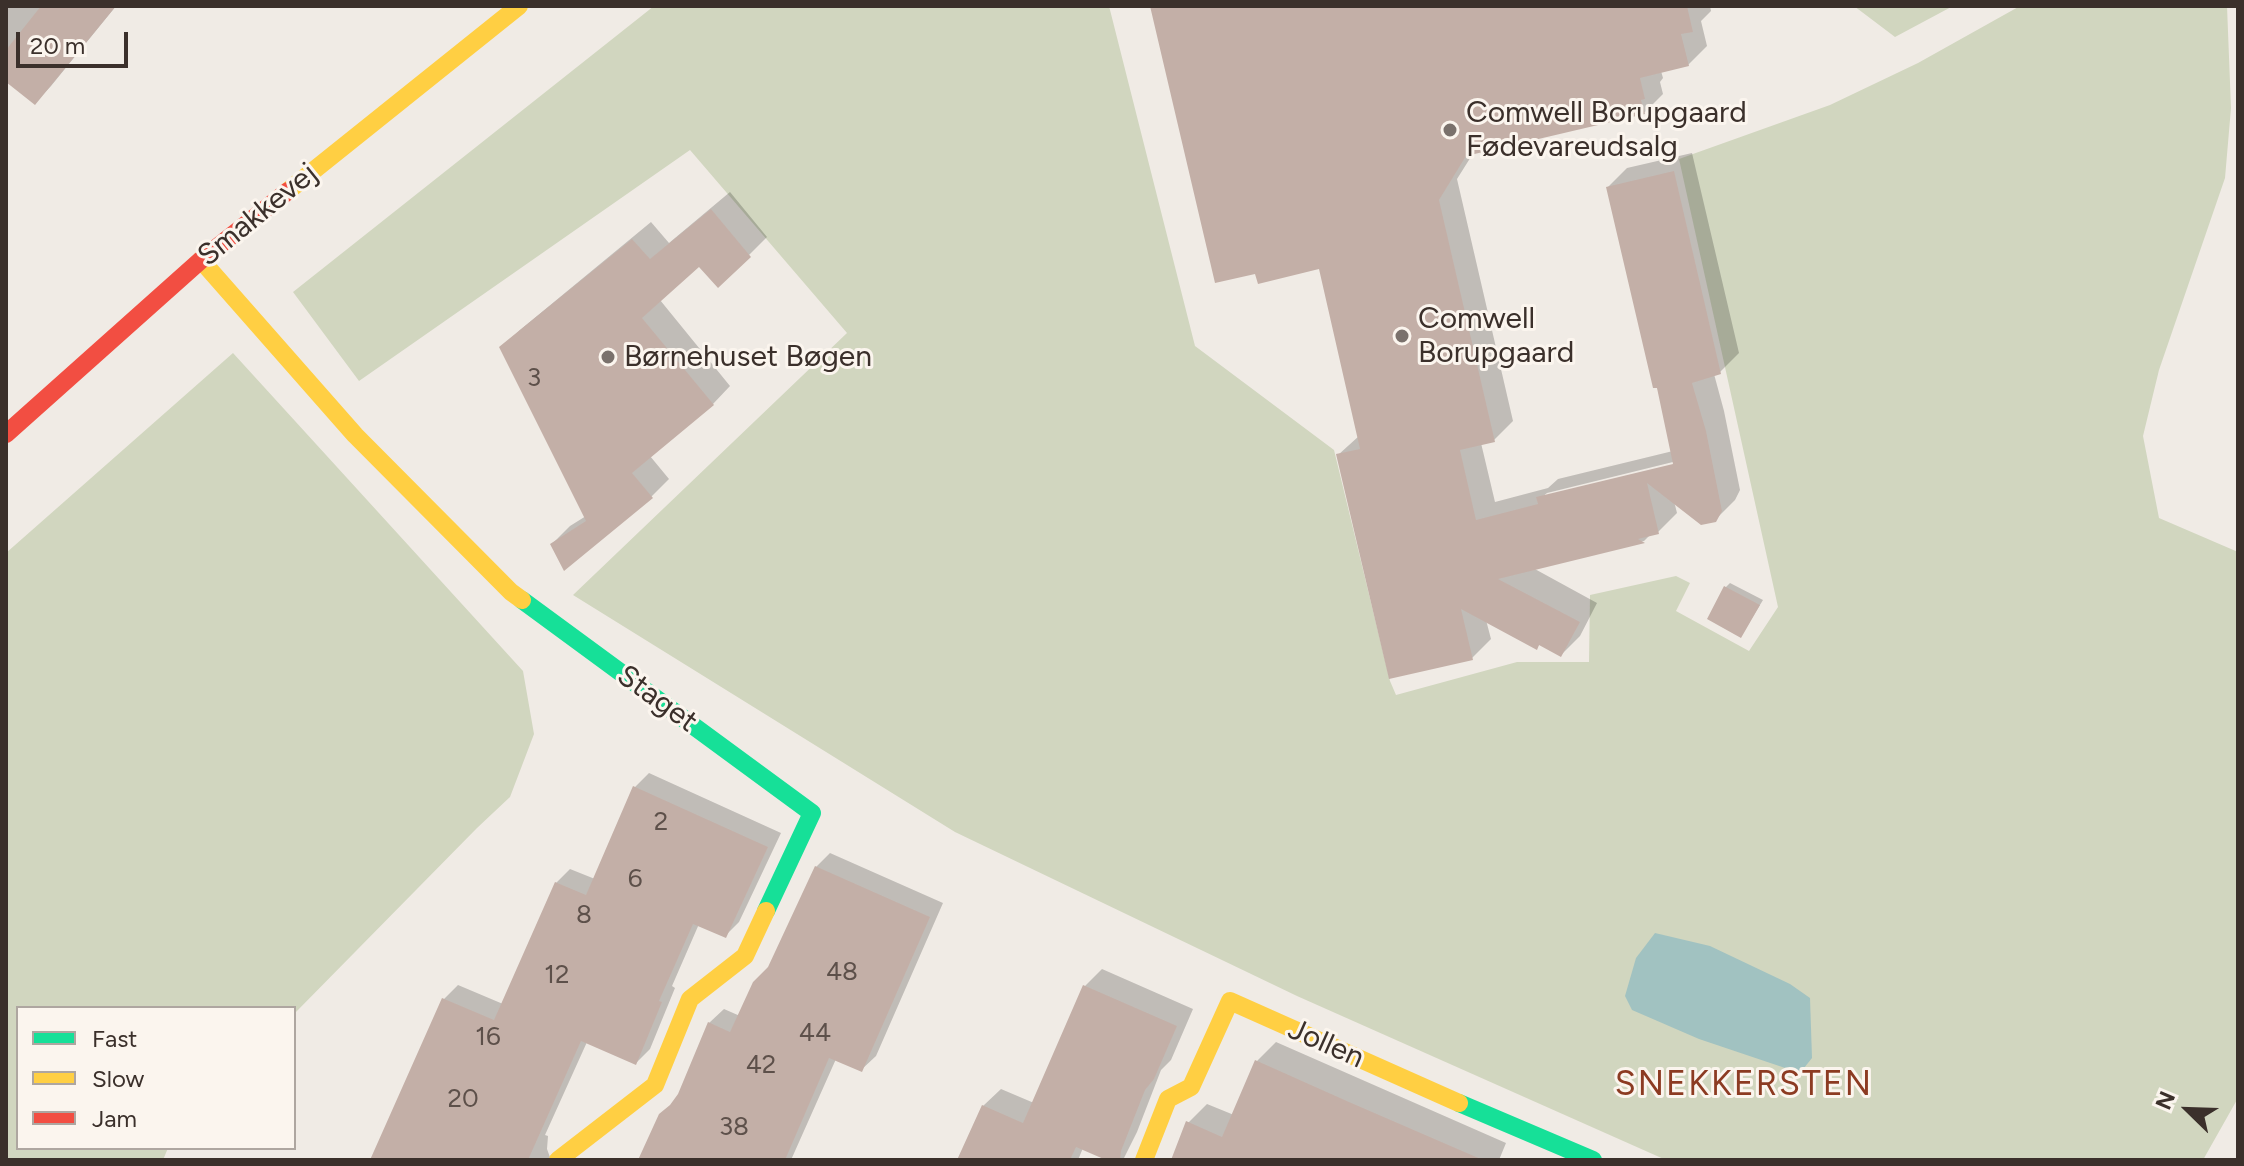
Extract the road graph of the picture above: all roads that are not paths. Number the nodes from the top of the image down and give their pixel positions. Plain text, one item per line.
1 (519, 6) edge
2 (201, 260) junction
3 (6, 434) edge
4 (558, 1160) edge
5 (1144, 1160) edge
6 (1593, 1160) edge

1 - 2 street, Smakkevej
2 - 3 street, Smakkevej
2 - 4 street, Staget
5 - 6 street, Jollen

